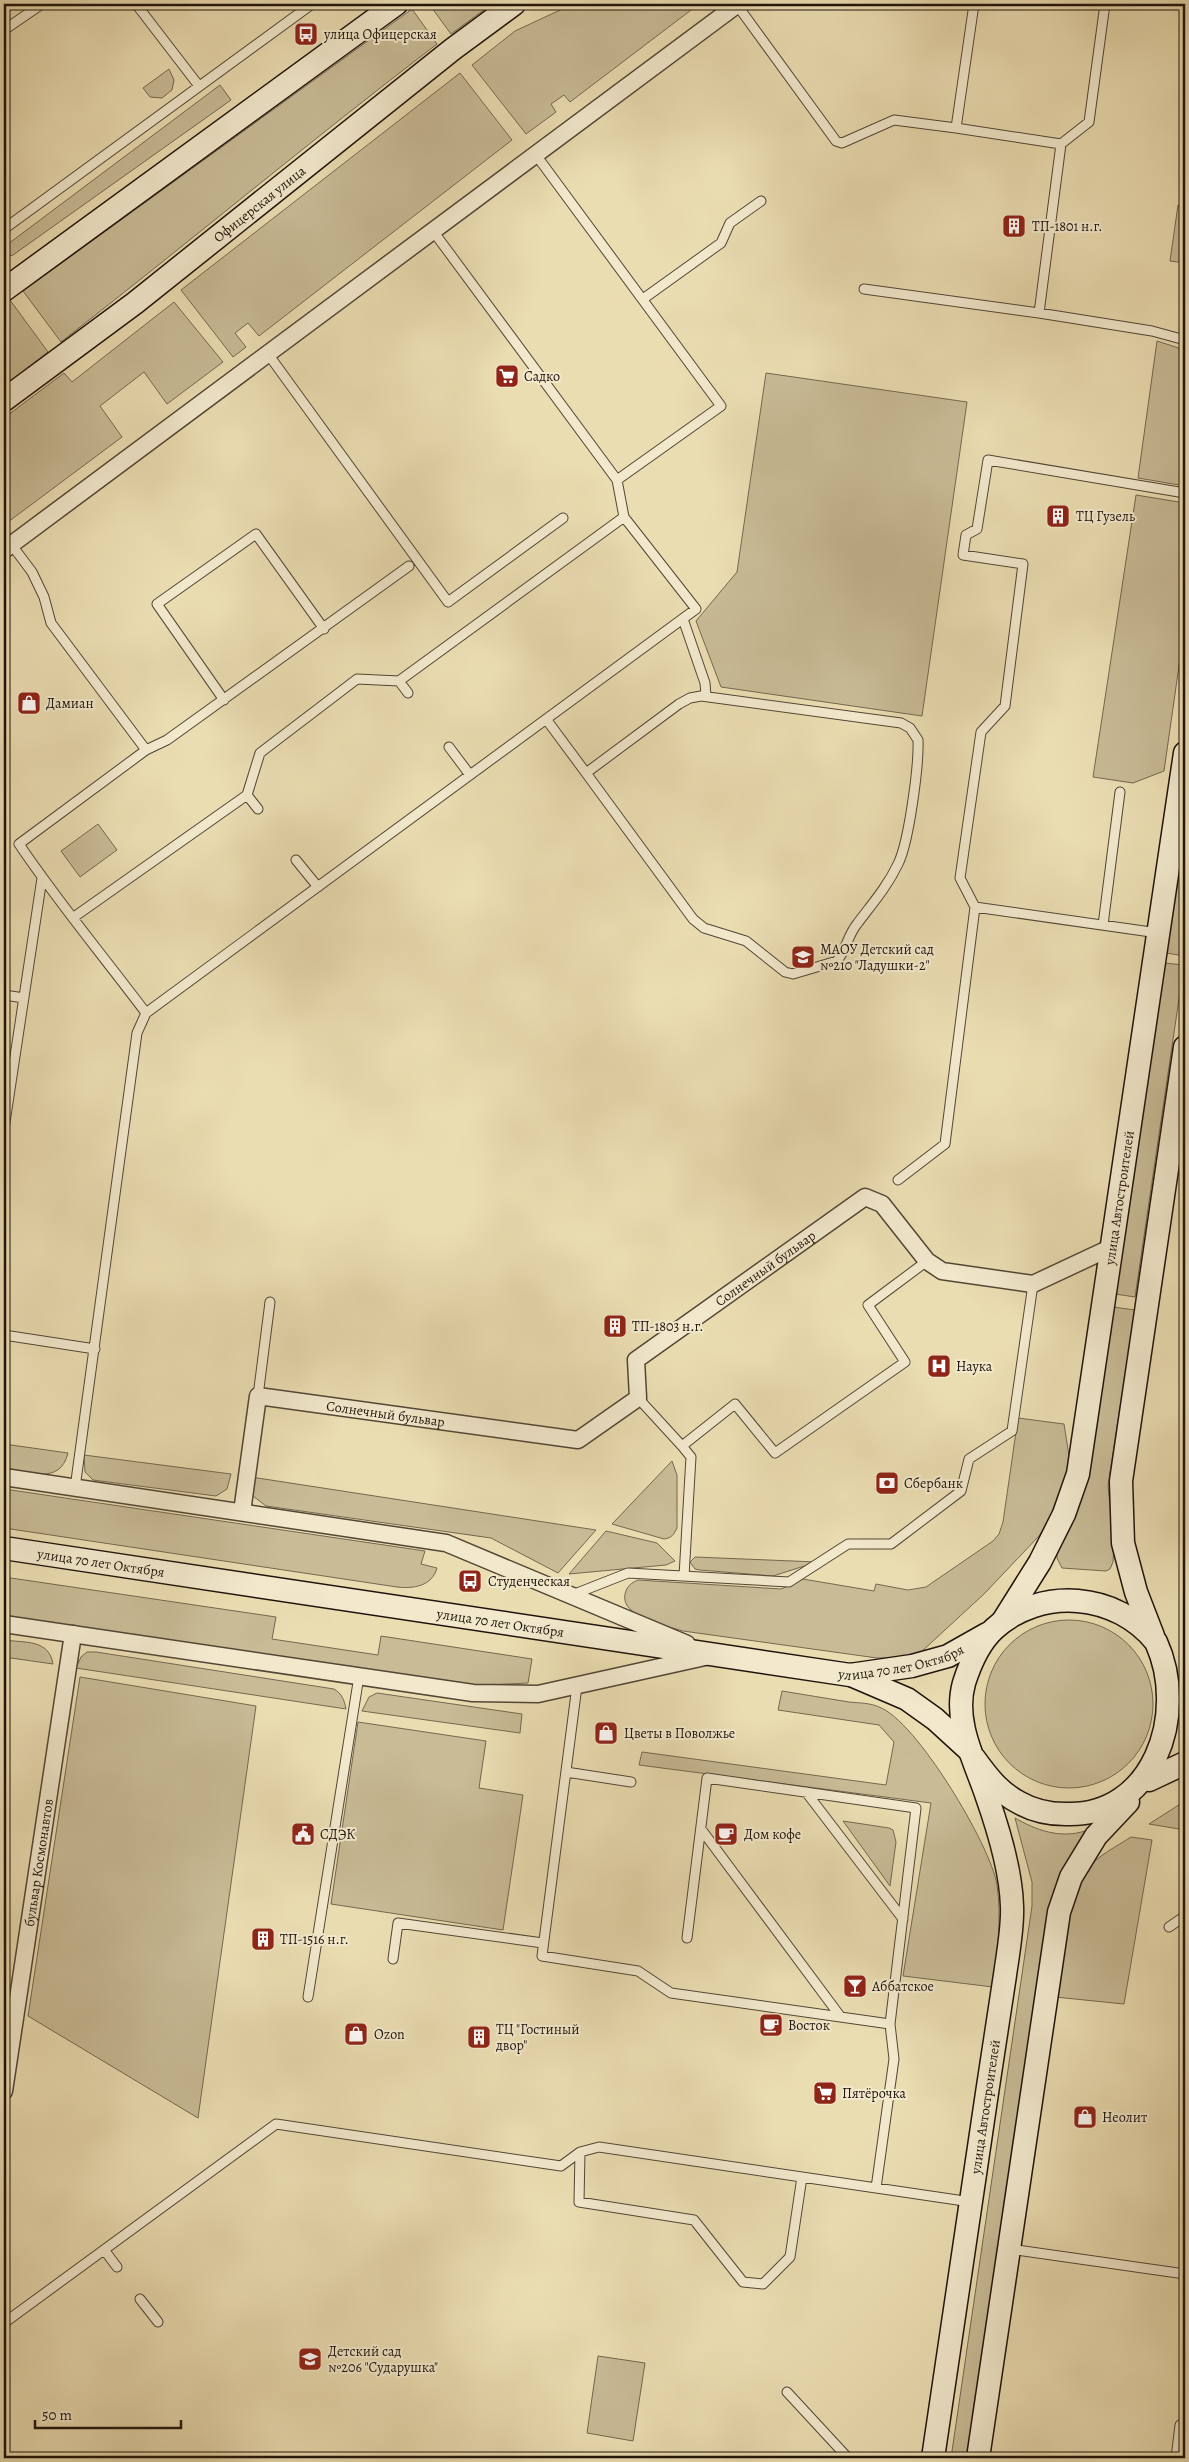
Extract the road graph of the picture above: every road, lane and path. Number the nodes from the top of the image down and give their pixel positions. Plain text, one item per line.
1 (42, 4) edge
2 (136, 4) edge
3 (312, 4) edge
4 (396, 4) edge
5 (514, 4) edge
6 (974, 4) edge
7 (1106, 4) edge
8 (738, 5) edge
9 (4, 30) edge
10 (199, 86) junction
11 (956, 128) junction
12 (1062, 144) junction
13 (536, 155) junction
14 (761, 200) dead end
15 (4, 229) edge
16 (433, 231) junction
17 (864, 289) dead end
18 (4, 290) edge
19 (643, 299) junction
20 (1039, 313) junction
21 (1185, 340) edge
22 (268, 354) junction
23 (4, 400) edge
24 (617, 480) junction
25 (1185, 493) edge
26 (624, 517) junction
27 (563, 518) dead end
28 (7, 547) edge
29 (409, 566) dead end
30 (683, 619) junction
31 (324, 629) junction
32 (399, 681) junction
33 (408, 693) dead end
34 (706, 696) junction
35 (224, 700) junction
36 (546, 719) junction
37 (449, 747) dead end
38 (146, 750) junction
39 (1185, 753) edge
40 (586, 773) junction
41 (470, 775) junction
42 (1120, 792) dead end
43 (247, 795) junction
44 (258, 809) dead end
45 (296, 860) dead end
46 (42, 878) junction
47 (318, 887) junction
48 (975, 907) junction
49 (74, 917) junction
50 (1103, 925) junction
51 (1159, 933) junction
52 (4, 995) edge
53 (24, 998) junction
54 (146, 1013) junction
55 (1185, 1047) edge
56 (4, 1128) edge
57 (898, 1180) dead end
58 (1112, 1247) junction
59 (927, 1261) junction
60 (1033, 1284) junction
61 (270, 1302) dead end
62 (4, 1335) edge
63 (94, 1349) junction
64 (258, 1396) junction
65 (638, 1398) junction
66 (682, 1446) junction
67 (4, 1477) edge
68 (75, 1488) junction
69 (242, 1512) junction
70 (4, 1548) edge
71 (684, 1576) junction
72 (570, 1596) junction
73 (4, 1624) edge
74 (997, 1627) junction
75 (73, 1634) junction
76 (1155, 1642) junction
77 (712, 1655) junction
78 (1169, 1666) junction
79 (850, 1675) junction
80 (359, 1676) junction
81 (577, 1686) junction
82 (1185, 1688) edge
83 (972, 1755) junction
84 (1185, 1763) edge
85 (566, 1772) junction
86 (630, 1782) dead end
87 (1144, 1785) junction
88 (806, 1792) junction
89 (701, 1828) junction
90 (1185, 1916) edge
91 (903, 1919) junction
92 (1169, 1927) dead end
93 (687, 1938) dead end
94 (543, 1943) junction
95 (393, 1959) dead end
96 (308, 1997) dead end
97 (10, 2009) edge
98 (840, 2016) junction
99 (890, 2024) junction
100 (4, 2091) edge
101 (580, 2152) junction
102 (802, 2177) junction
103 (876, 2188) junction
104 (971, 2202) junction
105 (1008, 2249) junction
106 (105, 2251) junction
107 (117, 2267) dead end
108 (1185, 2274) edge
109 (140, 2299) dead end
110 (158, 2322) dead end
111 (4, 2323) edge
112 (787, 2392) dead end
113 (1185, 2426) edge
114 (848, 2458) edge
115 (933, 2458) edge
116 (978, 2458) edge
117 (1176, 2458) edge

1 - 9 lane
2 - 10 lane
3 - 10 lane
4 - 18 main road
5 - 23 main road, Офицерская улица
6 - 11 lane
7 - 12 lane
8 - 11 lane
8 - 13 street
10 - 15 lane
11 - 12 lane
12 - 20 lane
13 - 16 street
13 - 19 lane
14 - 19 lane
16 - 22 street
16 - 24 lane
17 - 20 lane
19 - 24 lane
20 - 21 lane
22 - 27 lane
22 - 28 street
24 - 26 lane
25 - 48 lane
26 - 30 lane
26 - 32 lane
28 - 38 lane
29 - 31 lane
30 - 34 lane
30 - 36 lane
31 - 35 lane
31 - 35 lane
32 - 33 lane
32 - 43 lane
34 - 40 lane
34 - 40 lane
35 - 38 lane
36 - 40 lane
36 - 41 lane
37 - 41 lane
38 - 46 lane
39 - 51 main road, улица Автостроителей
41 - 47 lane
42 - 50 lane
43 - 44 lane
43 - 49 lane
45 - 47 lane
46 - 49 lane
46 - 53 lane
47 - 54 lane
48 - 50 lane
48 - 57 lane
49 - 54 lane
50 - 51 lane
51 - 58 main road, улица Автостроителей
52 - 53 lane
53 - 56 lane
54 - 63 lane
55 - 76 main road
58 - 60 street
58 - 74 main road, улица Автостроителей
59 - 60 street, Солнечный бульвар
59 - 65 street, Солнечный бульвар
59 - 66 lane
60 - 71 lane
61 - 64 lane
62 - 63 lane
63 - 68 lane
64 - 65 street, Солнечный бульвар
64 - 69 street
65 - 66 lane
66 - 71 lane
67 - 68 street
68 - 69 street
69 - 72 street
70 - 77 main road, улица 70 лет Октября
71 - 72 lane
72 - 77 street
73 - 75 street
74 - 76 main road, улица 70 лет Октября
74 - 79 main road, улица 70 лет Октября
74 - 83 main road, улица Автостроителей
75 - 80 street
75 - 97 street, бульвар Космонавтов
76 - 78 main road
77 - 79 main road, улица 70 лет Октября
77 - 81 street
78 - 82 main road
78 - 87 main road
79 - 83 main road
80 - 81 street
80 - 96 lane
81 - 85 lane
83 - 87 main road
83 - 104 main road, улица Автостроителей
84 - 87 main road
85 - 86 lane
85 - 94 lane
87 - 105 main road
88 - 89 lane
88 - 91 lane
88 - 91 lane
89 - 93 lane
89 - 98 lane
90 - 92 lane
91 - 99 lane
94 - 95 lane
94 - 98 lane
97 - 100 street, бульвар Космонавтов
98 - 99 lane
99 - 103 lane
101 - 102 lane
101 - 102 lane
101 - 106 lane
102 - 103 lane
103 - 104 lane
104 - 115 main road, улица Автостроителей
105 - 108 lane
105 - 116 main road
106 - 107 lane
106 - 111 lane
109 - 110 lane
112 - 114 lane
113 - 117 lane

